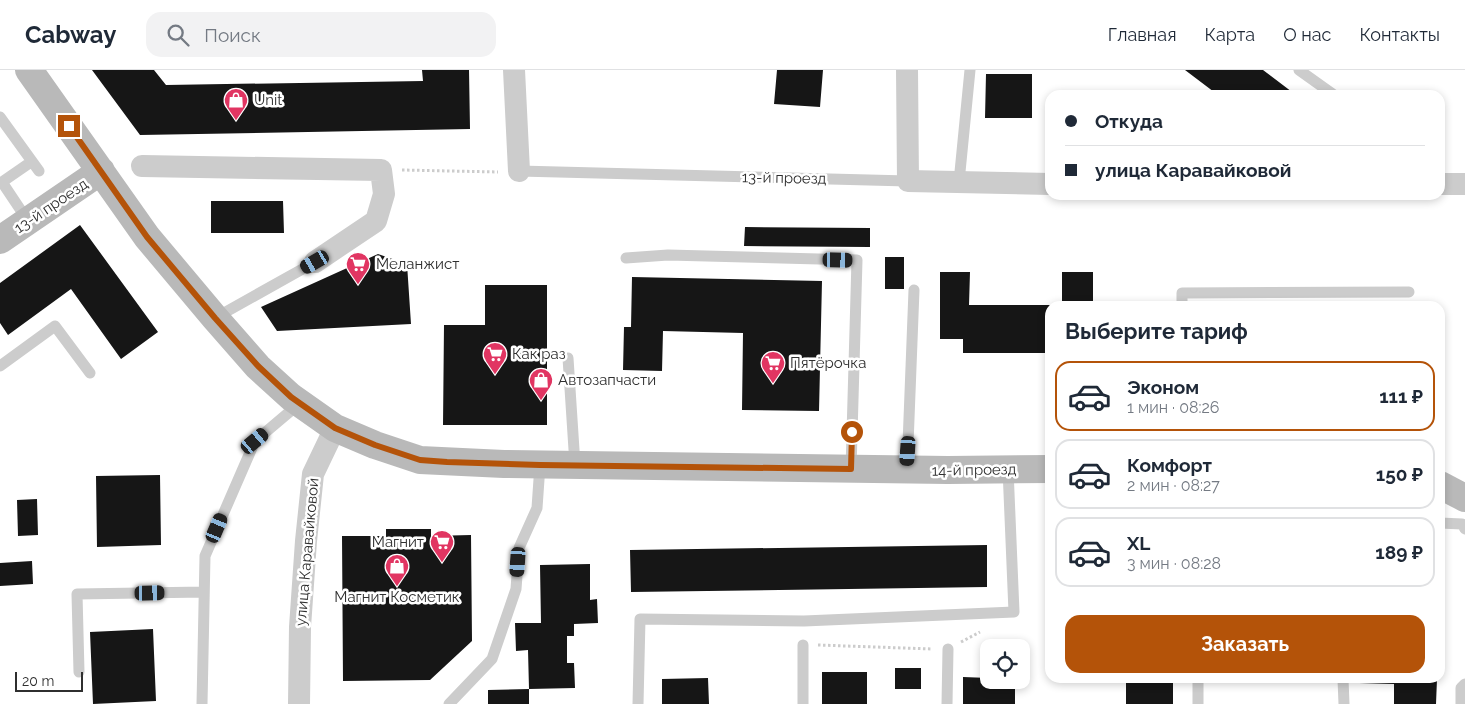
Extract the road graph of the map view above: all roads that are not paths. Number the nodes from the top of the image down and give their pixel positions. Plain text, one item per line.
1 (29, 70) edge
2 (514, 70) edge
3 (907, 70) edge
4 (970, 70) edge
5 (1299, 70) edge
6 (1327, 90) edge
7 (0, 117) edge
8 (31, 162) junction
9 (142, 166) dead end
10 (38, 171) dead end
11 (101, 171) junction
12 (519, 171) joint
13 (908, 181) junction
14 (959, 182) junction
15 (1, 183) edge
16 (1045, 184) edge
17 (1445, 184) edge
18 (1465, 184) edge
19 (28, 221) junction
20 (0, 240) edge
21 (626, 258) dead end
22 (315, 262) joint
23 (914, 290) dead end
24 (1410, 292) dead end
25 (1182, 301) edge
26 (215, 318) junction
27 (568, 358) dead end
28 (0, 366) edge
29 (90, 373) dead end
30 (300, 403) junction
31 (335, 428) junction
32 (540, 465) junction
33 (575, 465) junction
34 (851, 469) junction
35 (1008, 469) junction
36 (1045, 469) edge
37 (907, 470) junction
38 (1445, 488) edge
39 (1465, 498) edge
40 (1445, 523) edge
41 (1465, 528) edge
42 (204, 592) junction
43 (803, 645) road end
44 (948, 649) road end
45 (79, 672) dead end
46 (1198, 683) edge
47 (1343, 683) edge
48 (1465, 684) edge
49 (202, 704) edge
50 (299, 704) edge
51 (448, 704) edge
52 (638, 704) edge
53 (803, 704) edge
54 (948, 704) edge
55 (1198, 704) edge
56 (1344, 704) edge
57 (1461, 704) edge

1 - 11 main road
2 - 12 street
3 - 13 street
4 - 14 lane
5 - 6 lane
7 - 8 lane
8 - 10 lane
8 - 15 lane
9 - 22 street
11 - 19 main road, 13-й проезд
11 - 26 main road
12 - 13 lane, 13-й проезд
13 - 14 street, 13-й проезд
14 - 16 street, 13-й проезд
15 - 19 lane
17 - 18 street
19 - 20 main road, 13-й проезд
21 - 34 lane
22 - 26 lane
23 - 37 lane
24 - 25 lane
26 - 30 main road
27 - 33 lane
28 - 29 lane
30 - 31 main road
30 - 42 lane
31 - 32 main road, 14-й проезд
31 - 50 street, улица Каравайковой
32 - 33 main road, 14-й проезд
32 - 51 lane
33 - 34 main road, 14-й проезд
34 - 37 main road, 14-й проезд
35 - 36 main road, 14-й проезд
35 - 37 main road, 14-й проезд
35 - 52 lane
38 - 39 main road
40 - 41 lane
42 - 45 lane
42 - 49 lane
43 - 53 lane
44 - 54 lane
46 - 55 lane
47 - 56 lane
48 - 57 lane

